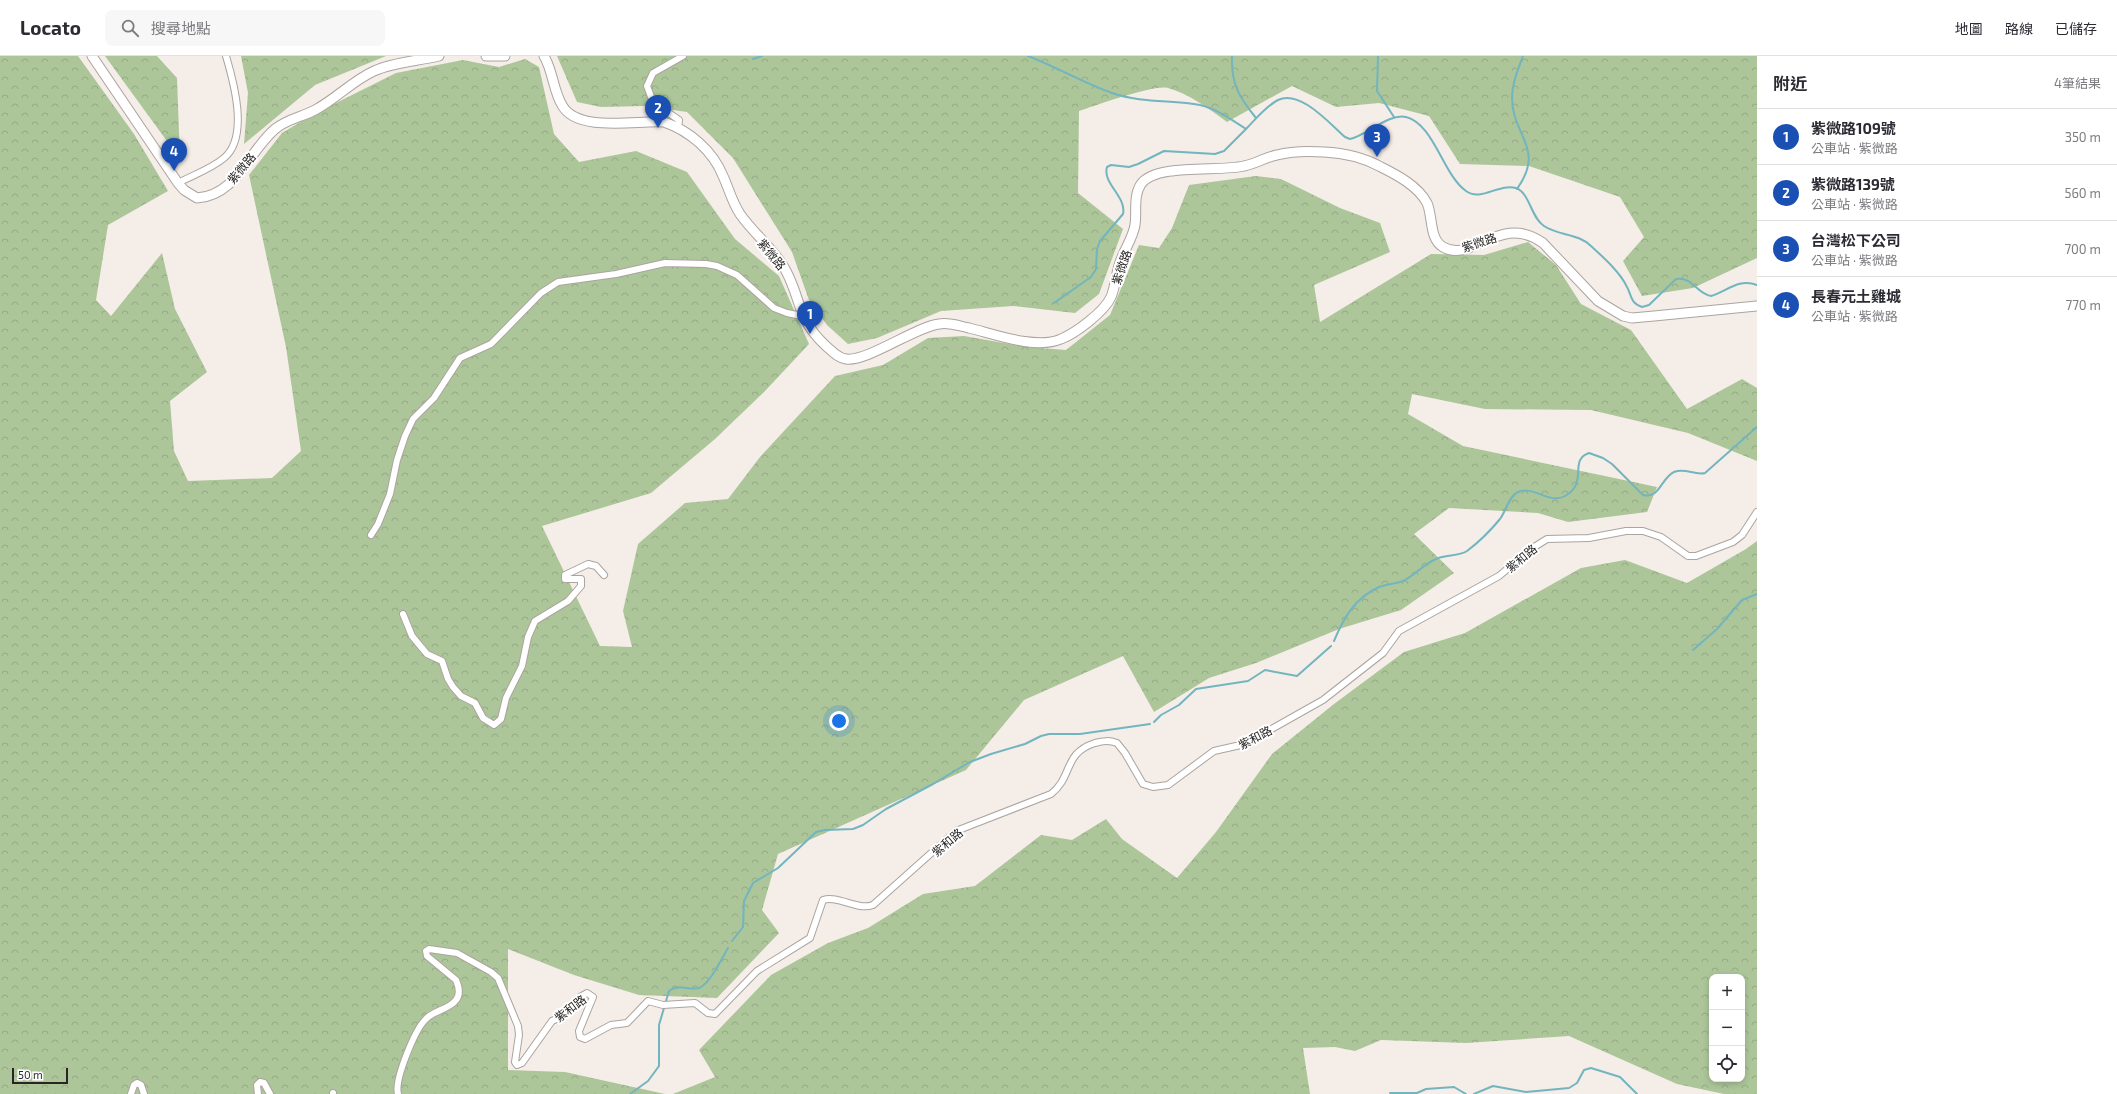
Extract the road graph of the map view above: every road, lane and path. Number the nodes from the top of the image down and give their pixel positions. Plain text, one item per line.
1 (92, 56) edge
2 (226, 56) edge
3 (439, 56) edge
4 (486, 56) edge
5 (505, 56) edge
6 (544, 56) edge
7 (683, 56) edge
8 (678, 129) junction
9 (178, 183) junction
10 (1757, 306) edge
11 (802, 316) junction
12 (1757, 512) edge
13 (371, 534) dead end
14 (604, 575) dead end
15 (403, 614) dead end
16 (131, 1094) edge
17 (144, 1094) edge
18 (258, 1094) edge
19 (270, 1094) edge
20 (398, 1094) edge

1 - 9 street, 紫微路
2 - 9 street
3 - 9 street, 紫微路
4 - 5 street
6 - 8 street, 紫微路
7 - 8 street
8 - 11 street, 紫微路
10 - 11 street, 紫微路
11 - 13 street
12 - 20 street, 紫和路
14 - 15 street
16 - 17 street
18 - 19 street

